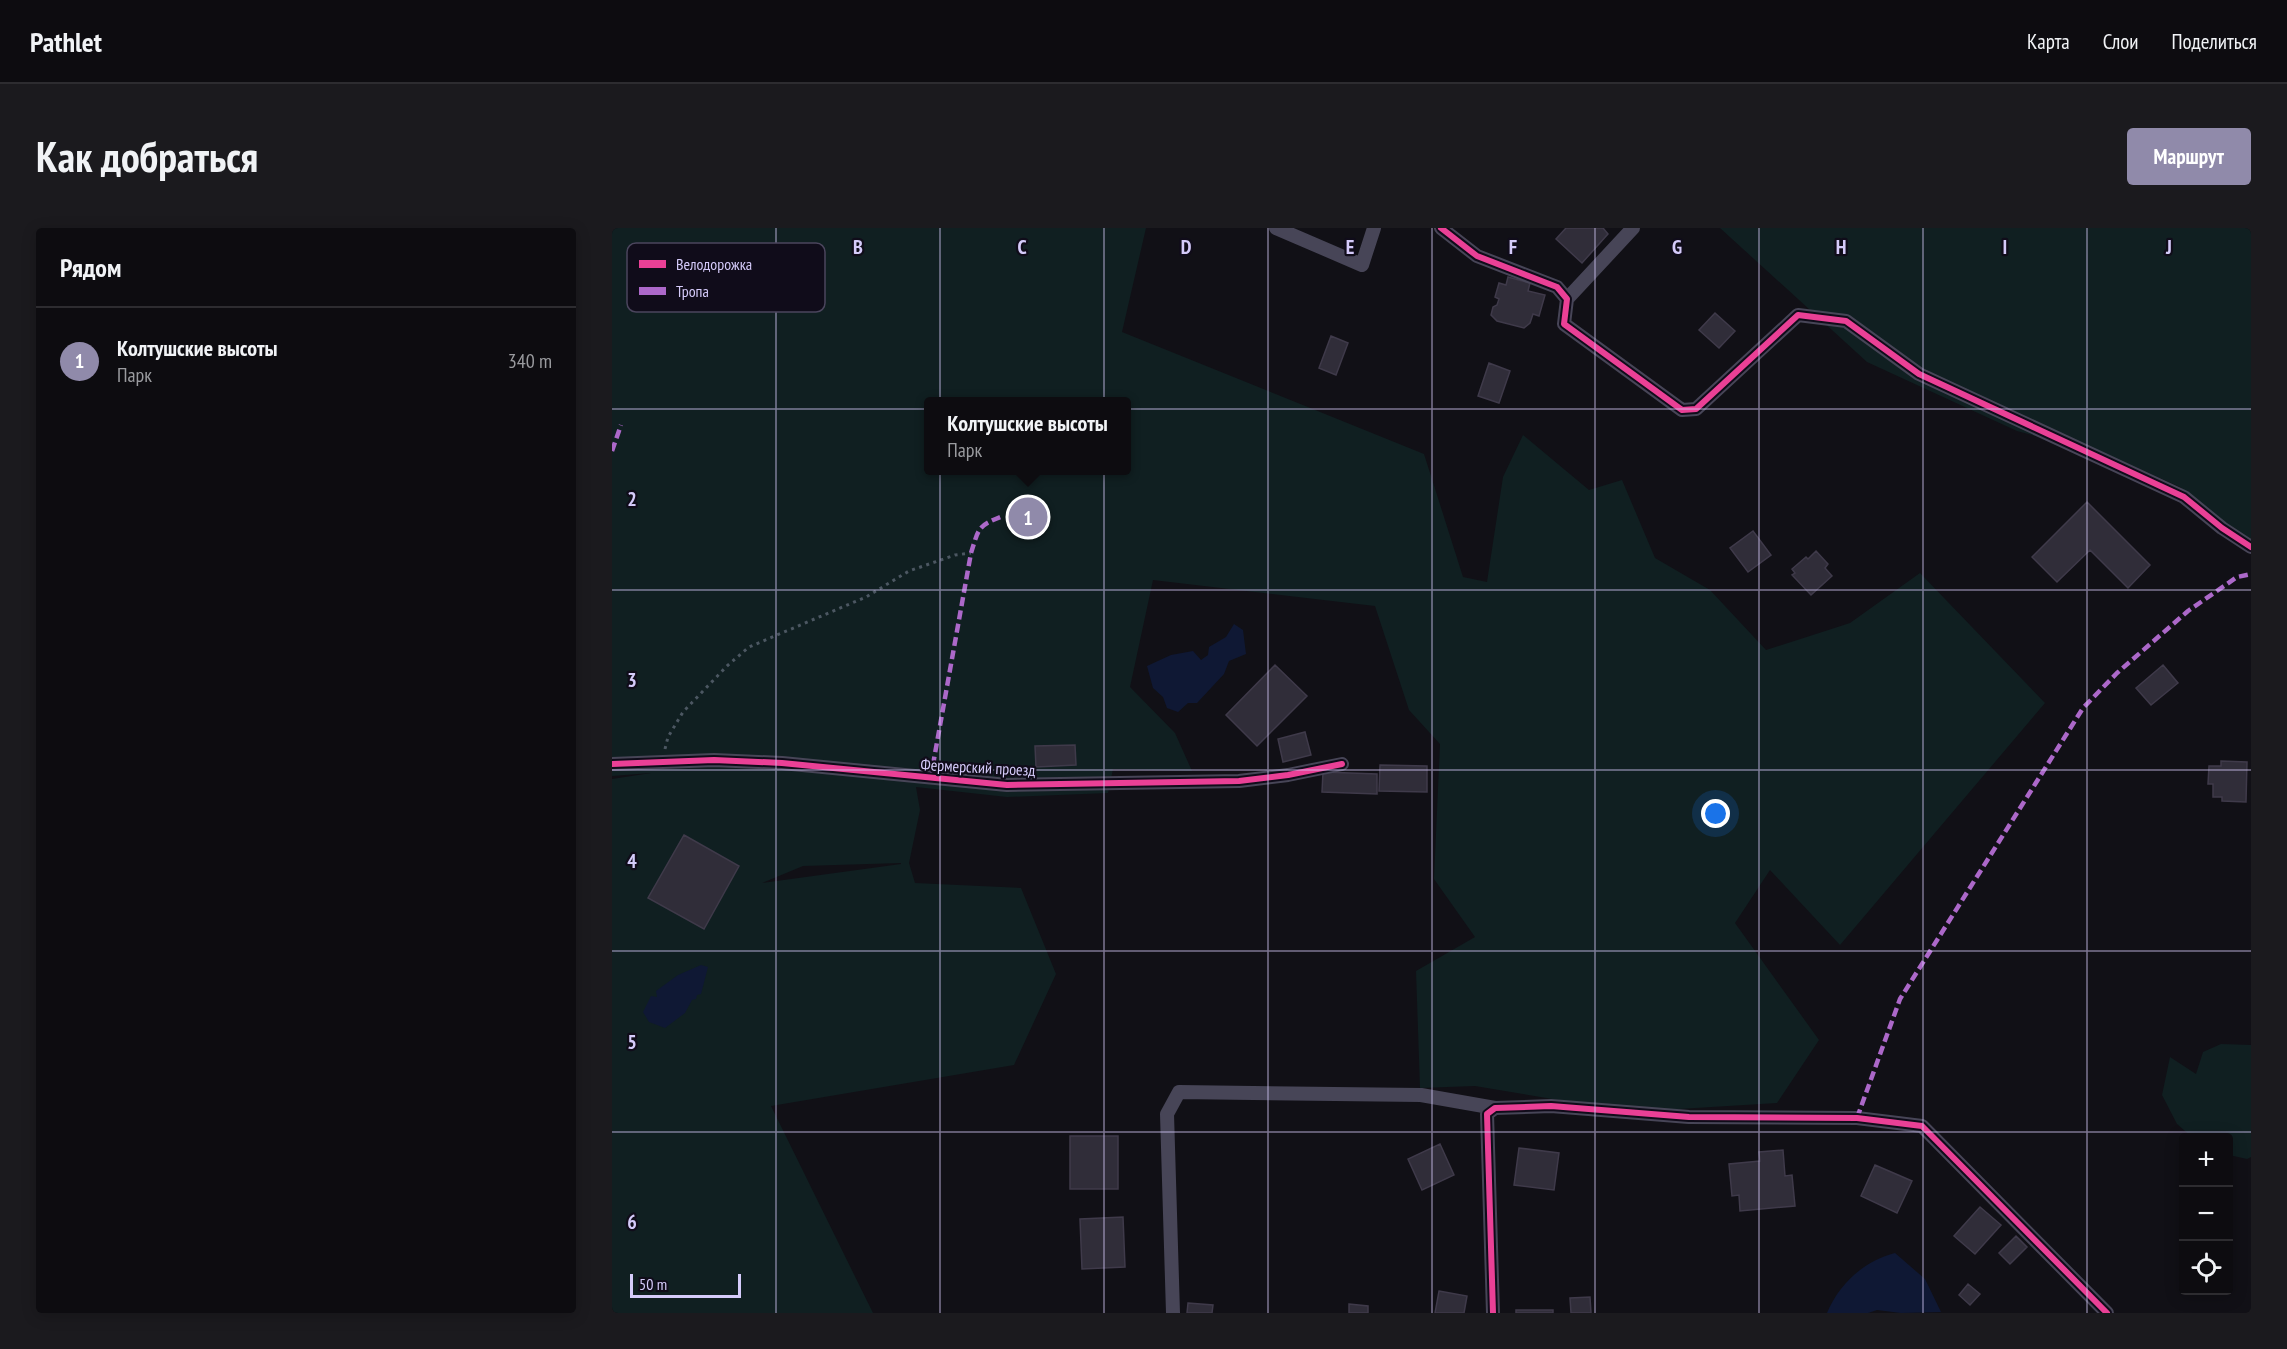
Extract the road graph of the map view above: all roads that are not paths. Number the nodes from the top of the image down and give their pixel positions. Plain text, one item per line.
1 (1276, 228) edge
2 (1374, 228) edge
3 (1441, 228) edge
4 (1633, 228) edge
5 (1567, 299) junction
6 (2251, 547) edge
7 (612, 764) edge
8 (1342, 764) dead end
9 (1495, 1108) junction
10 (1173, 1313) edge
11 (1493, 1313) edge
12 (2107, 1313) edge

1 - 2 street
3 - 5 street
4 - 5 street
5 - 6 street
7 - 8 street, Фермерский проезд
9 - 10 street
9 - 11 street
9 - 12 street

